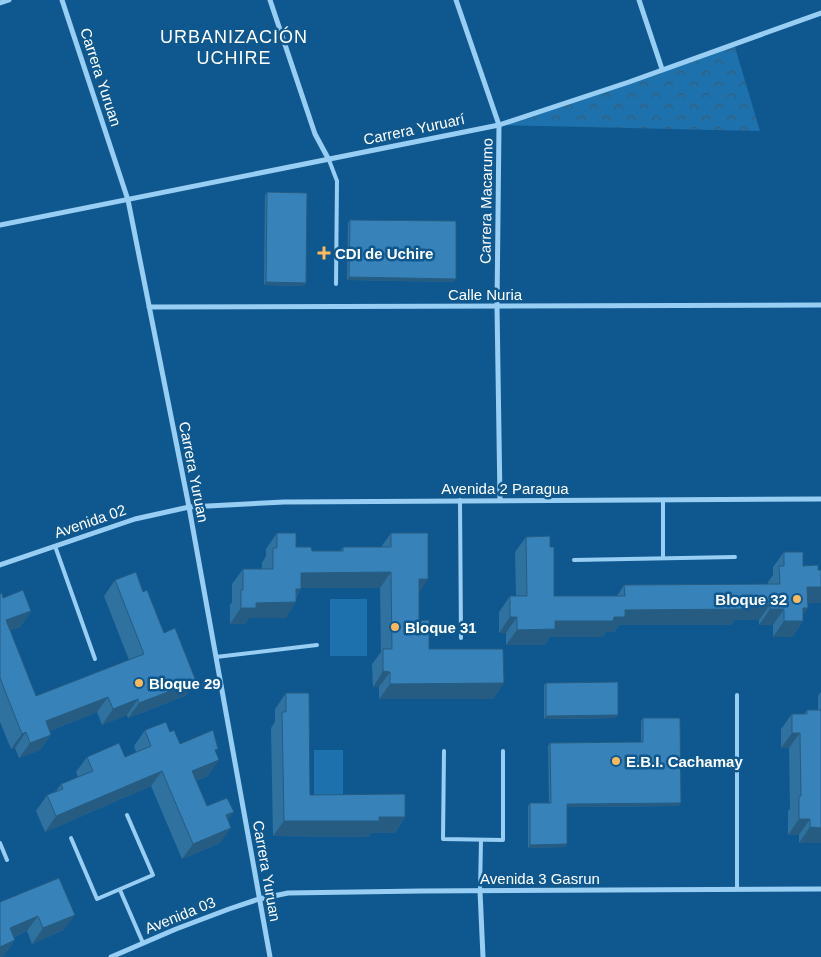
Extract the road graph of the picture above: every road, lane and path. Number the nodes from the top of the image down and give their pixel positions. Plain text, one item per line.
1 (9, 0) edge
2 (62, 0) edge
3 (270, 0) edge
4 (456, 0) edge
5 (639, 0) edge
6 (0, 3) edge
7 (821, 13) edge
8 (662, 69) junction
9 (499, 125) junction
10 (329, 160) junction
11 (128, 200) junction
12 (0, 225) edge
13 (336, 284) dead end
14 (497, 306) junction
15 (821, 306) edge
16 (149, 307) junction
17 (821, 499) edge
18 (460, 500) junction
19 (500, 500) junction
20 (663, 500) junction
21 (189, 507) junction
22 (55, 546) junction
23 (735, 557) dead end
24 (664, 558) junction
25 (574, 560) dead end
26 (0, 565) edge
27 (461, 638) dead end
28 (318, 645) dead end
29 (216, 657) junction
30 (95, 659) dead end
31 (737, 695) dead end
32 (444, 751) dead end
33 (504, 751) dead end
34 (127, 815) dead end
35 (71, 838) dead end
36 (480, 840) junction
37 (0, 843) edge
38 (8, 860) dead end
39 (821, 888) edge
40 (737, 889) junction
41 (120, 890) junction
42 (480, 891) junction
43 (259, 899) junction
44 (143, 943) junction
45 (111, 957) edge
46 (270, 957) edge
47 (483, 957) edge

1 - 6 street
2 - 11 street, Carrera Yuruan
3 - 10 street
4 - 9 street, Carrera Macarumo
5 - 8 street
7 - 8 street, Carrera Yuruarí
8 - 9 street, Carrera Yuruarí
9 - 10 street, Carrera Yuruarí
9 - 14 street, Carrera Macarumo
10 - 11 street, Carrera Yuruarí
10 - 13 lane
11 - 12 street, Carrera Yuruarí
11 - 16 street, Carrera Yuruan
14 - 15 street, Calle Nuria
14 - 16 street, Calle Nuria
14 - 19 street, Carrera Macarumo
16 - 21 street, Carrera Yuruan
17 - 20 street, Avenida 2 Paragua
18 - 19 street, Avenida 2 Paragua
18 - 21 street, Avenida 2 Paragua
18 - 27 lane
19 - 20 street, Avenida 2 Paragua
20 - 24 lane
21 - 22 street, Avenida 02
21 - 29 street, Carrera Yuruan
22 - 26 street, Avenida 02
22 - 30 lane
23 - 24 lane
24 - 25 lane
28 - 29 lane
29 - 43 street, Carrera Yuruan
31 - 40 lane
32 - 36 lane
33 - 36 lane
34 - 41 lane
35 - 41 lane
36 - 42 lane
37 - 38 lane
39 - 40 street, Avenida 3 Gasrun
40 - 42 street, Avenida 3 Gasrun
41 - 44 lane
42 - 43 street, Avenida 3 Gasrun
42 - 47 street
43 - 44 street, Avenida 03
43 - 46 street, Carrera Yuruan
44 - 45 street, Avenida 03

